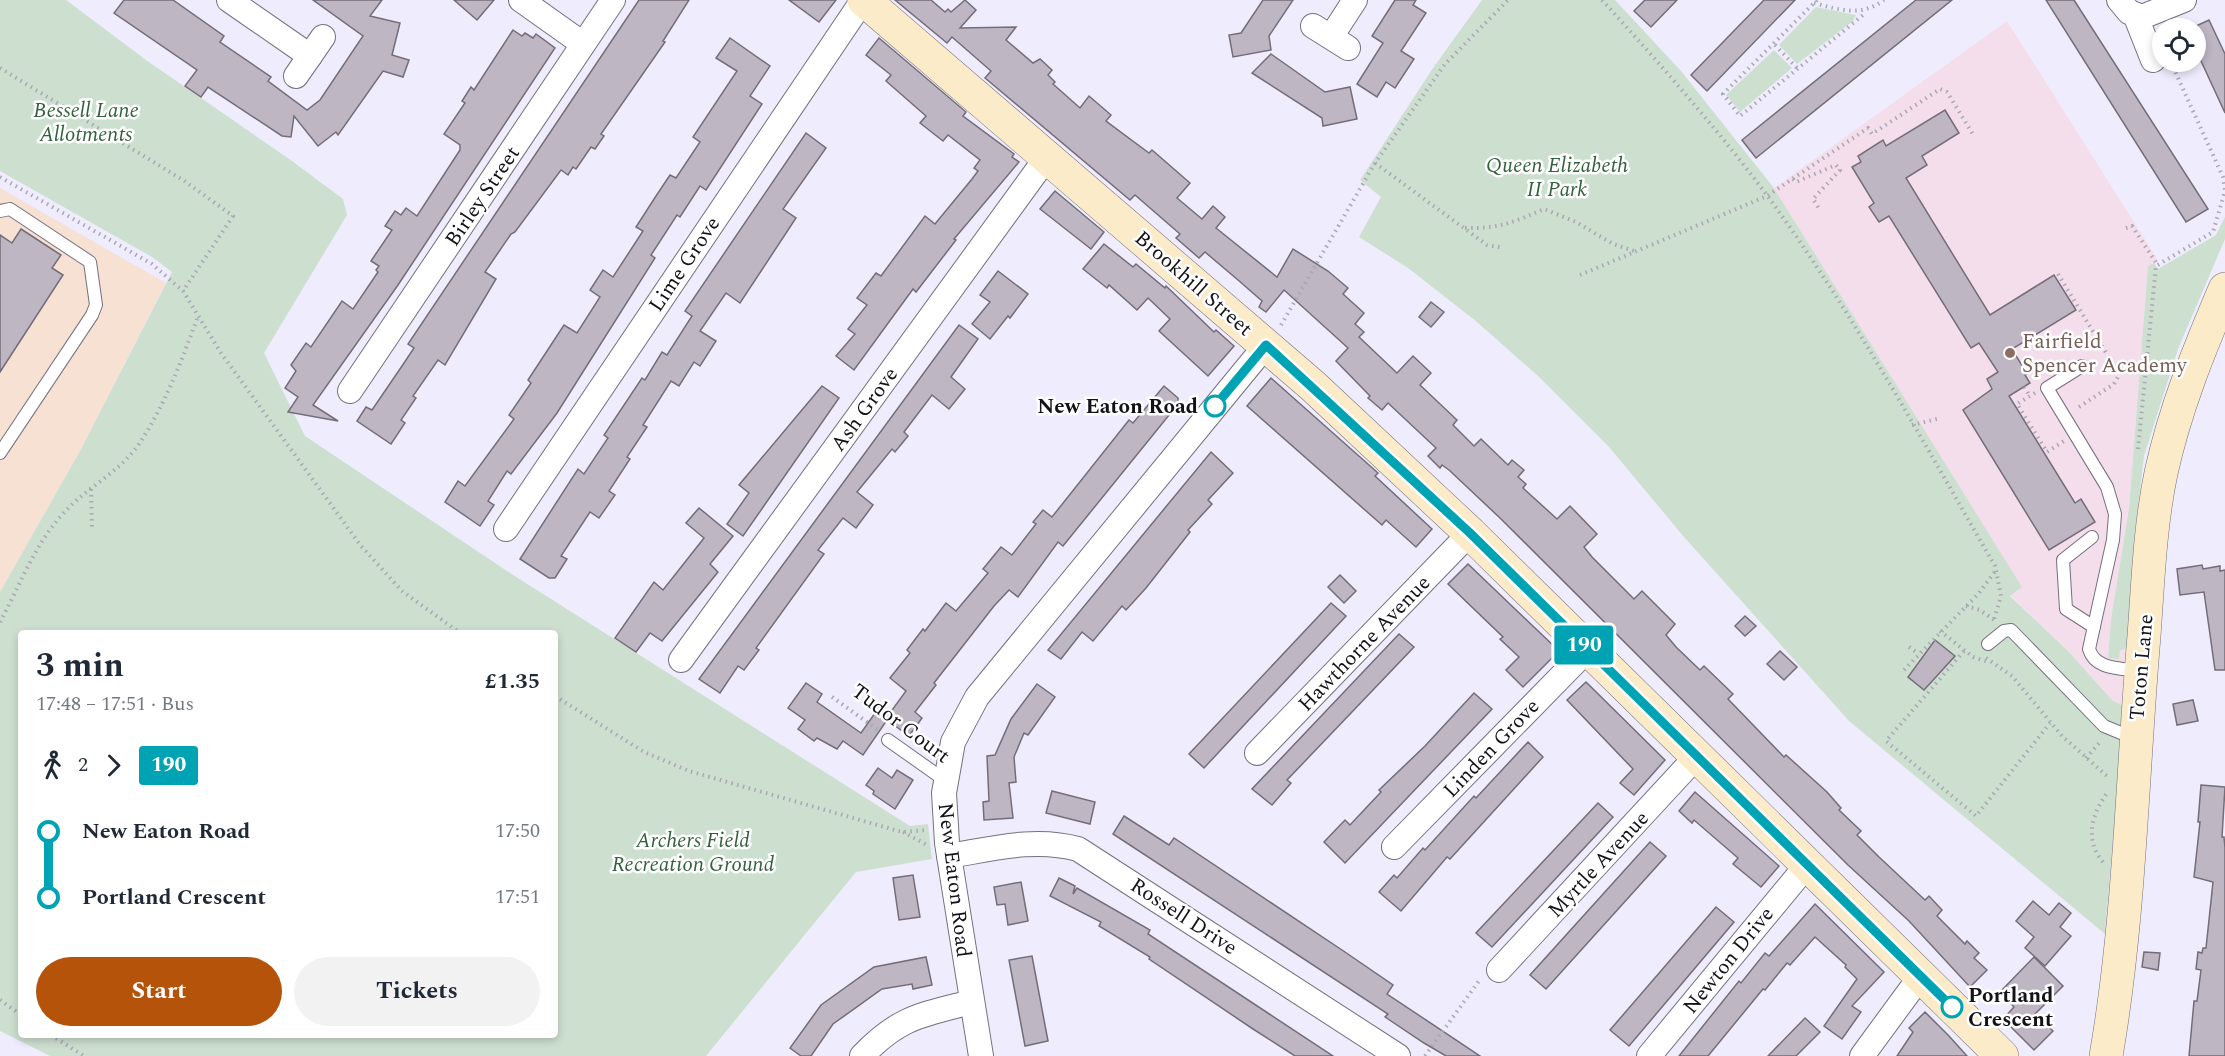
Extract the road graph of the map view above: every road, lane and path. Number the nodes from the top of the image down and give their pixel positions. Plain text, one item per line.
1 (229, 0) edge
2 (520, 0) edge
3 (613, 0) edge
4 (863, 0) edge
5 (1355, 0) edge
6 (1508, 0) edge
7 (1602, 0) edge
8 (1884, 0) edge
9 (2184, 0) edge
10 (1816, 2) edge
11 (2128, 8) edge
12 (1862, 11) junction
13 (1331, 37) dead end
14 (583, 44) junction
15 (1774, 45) junction
16 (2152, 45) edge
17 (0, 68) edge
18 (1797, 68) junction
19 (2168, 72) edge
20 (296, 76) dead end
21 (1974, 136) dead end
22 (1047, 157) junction
23 (1375, 163) junction
24 (0, 177) edge
25 (1794, 179) junction
26 (2225, 191) edge
27 (1767, 196) junction
28 (1820, 210) dead end
29 (0, 211) edge
30 (1465, 228) junction
31 (2126, 228) dead end
32 (1503, 248) dead end
33 (1634, 251) junction
34 (1580, 275) dead end
35 (2225, 289) edge
36 (183, 291) junction
37 (197, 318) junction
38 (1266, 345) junction
39 (2082, 366) dead end
40 (2024, 387) dead end
41 (350, 391) dead end
42 (2036, 393) dead end
43 (2030, 396) junction
44 (1937, 419) dead end
45 (1912, 424) junction
46 (2074, 434) junction
47 (0, 453) edge
48 (91, 489) junction
49 (506, 529) dead end
50 (92, 530) dead end
51 (1470, 533) junction
52 (2092, 537) dead end
53 (1990, 557) junction
54 (1984, 562) dead end
55 (1996, 570) junction
56 (2000, 602) dead end
57 (1965, 606) junction
58 (0, 622) edge
59 (2094, 627) junction
60 (456, 630) edge
61 (1940, 631) junction
62 (2004, 631) junction
63 (1909, 647) dead end
64 (1588, 648) junction
65 (1986, 649) joint
66 (1964, 651) junction
67 (1919, 654) junction
68 (681, 660) dead end
69 (1990, 662) junction
70 (1905, 670) dead end
71 (2141, 671) junction
72 (832, 696) dead end
73 (558, 698) edge
74 (2050, 723) junction
75 (2136, 734) junction
76 (888, 740) joint
77 (2100, 742) dead end
78 (1257, 753) dead end
79 (1696, 757) junction
80 (2086, 758) junction
81 (946, 781) junction
82 (2114, 783) dead end
83 (2108, 792) dead end
84 (946, 828) junction
85 (1394, 847) dead end
86 (949, 856) junction
87 (2128, 862) junction
88 (1807, 865) junction
89 (1499, 970) joint
90 (1920, 976) junction
91 (0, 1000) edge
92 (971, 1002) junction
93 (18, 1013) edge
94 (56, 1038) edge
95 (84, 1056) edge
96 (862, 1056) edge
97 (981, 1056) edge
98 (1398, 1056) edge
99 (1425, 1056) edge
100 (1649, 1056) edge
101 (1862, 1056) edge
102 (2002, 1056) edge
103 (2106, 1056) edge

1 - 20 street
2 - 14 street
3 - 14 street, Birley Street
4 - 22 street, Brookhill Street
4 - 49 street, Lime Grove
5 - 13 street
6 - 23 path
7 - 27 path
8 - 12 path
9 - 11 street
10 - 12 path
10 - 15 path
11 - 16 street
12 - 18 path
14 - 41 street, Birley Street
15 - 18 path
15 - 18 path
17 - 36 path
19 - 26 path
21 - 25 path
22 - 38 street, Brookhill Street
22 - 68 street, Ash Grove
23 - 30 path
23 - 38 path
24 - 36 path
25 - 27 path
25 - 28 path
26 - 31 path
27 - 33 path
27 - 45 path
29 - 47 lane
30 - 32 path
30 - 33 path
33 - 34 path
35 - 71 street, Toton Lane
36 - 37 path
37 - 48 path
37 - 60 path
38 - 51 street, Brookhill Street
38 - 81 street, New Eaton Road
39 - 46 lane
40 - 43 path
42 - 43 path
43 - 46 path
44 - 45 path
45 - 53 path
46 - 59 lane
48 - 50 path
48 - 58 path
51 - 64 street, Brookhill Street
51 - 78 street, Hawthorne Avenue
52 - 59 lane
53 - 54 path
53 - 55 path
55 - 56 path
55 - 57 path
57 - 61 path
57 - 62 path
59 - 71 lane
61 - 66 path
61 - 67 path
62 - 65 lane
62 - 75 lane
63 - 67 path
64 - 79 street, Brookhill Street
64 - 85 street, Linden Grove
65 - 69 path
66 - 69 path
66 - 74 path
67 - 70 path
69 - 74 path
71 - 75 street, Toton Lane
72 - 76 path, Tudor Court
73 - 84 path
74 - 80 path
75 - 87 street, Toton Lane
76 - 81 lane, Tudor Court
77 - 80 path
79 - 88 street, Brookhill Street
79 - 89 street, Myrtle Avenue
80 - 82 path
81 - 84 street, New Eaton Road
83 - 87 path
84 - 86 street, New Eaton Road
86 - 92 street, New Eaton Road
86 - 98 street, Rossell Drive
87 - 103 street, Toton Lane
88 - 90 street, Brookhill Street
88 - 100 street, Newton Drive
89 - 99 path
90 - 101 street
90 - 102 street, Brookhill Street
91 - 93 path
92 - 96 street
92 - 97 street, New Eaton Road
94 - 95 path

